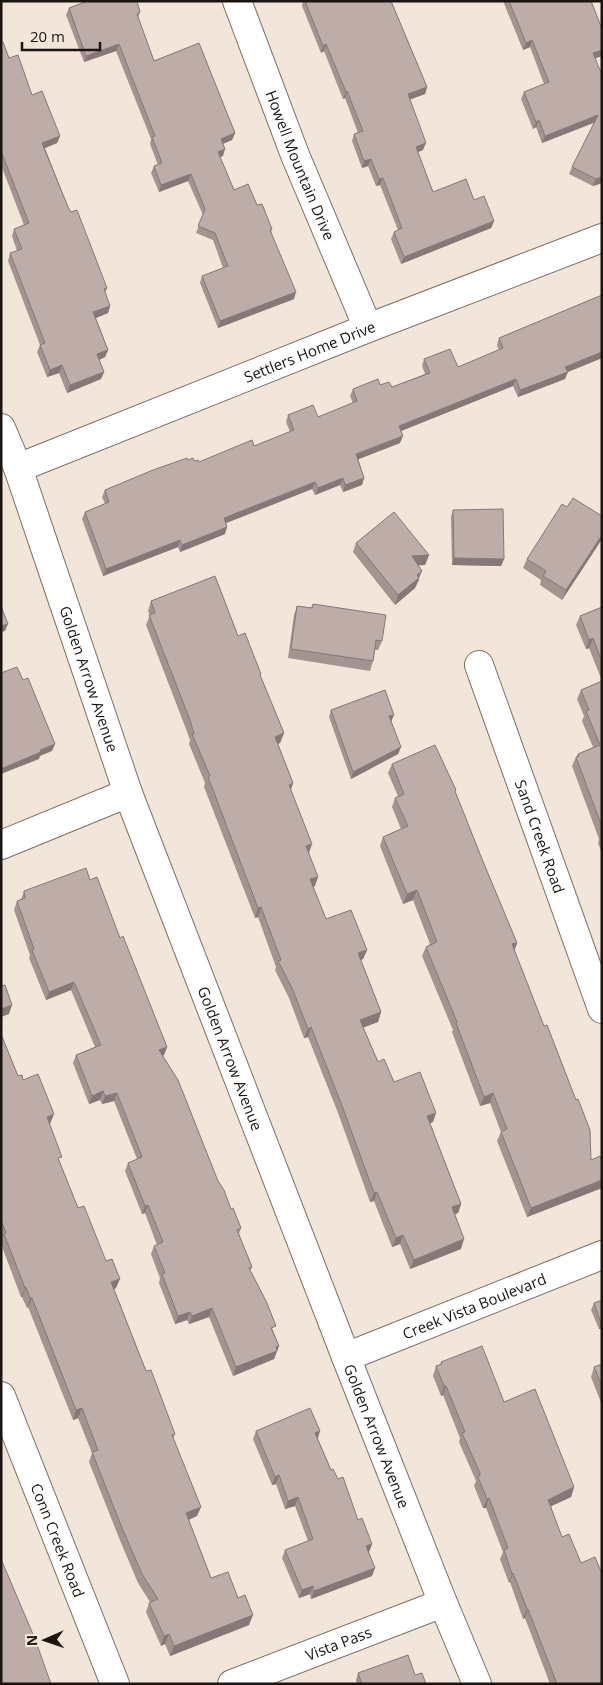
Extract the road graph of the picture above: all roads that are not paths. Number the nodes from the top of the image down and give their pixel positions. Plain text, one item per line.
1 (237, 1) edge
2 (602, 238) edge
3 (368, 328) junction
4 (1, 428) edge
5 (18, 468) junction
6 (479, 665) dead end
7 (128, 793) junction
8 (1, 845) edge
9 (602, 1009) edge
10 (602, 1255) edge
11 (346, 1357) junction
12 (1, 1396) edge
13 (443, 1603) junction
14 (115, 1684) edge
15 (232, 1684) edge
16 (477, 1684) edge

1 - 3 street, Howell Mountain Drive
2 - 3 street, Settlers Home Drive
3 - 5 street, Settlers Home Drive
4 - 5 street, Golden Arrow Avenue
5 - 7 street, Golden Arrow Avenue
6 - 9 street, Sand Creek Road
7 - 8 street
7 - 11 street, Golden Arrow Avenue
10 - 11 street, Creek Vista Boulevard
11 - 13 street, Golden Arrow Avenue
12 - 14 street, Conn Creek Road
13 - 15 street, Vista Pass
13 - 16 street, Golden Arrow Avenue

